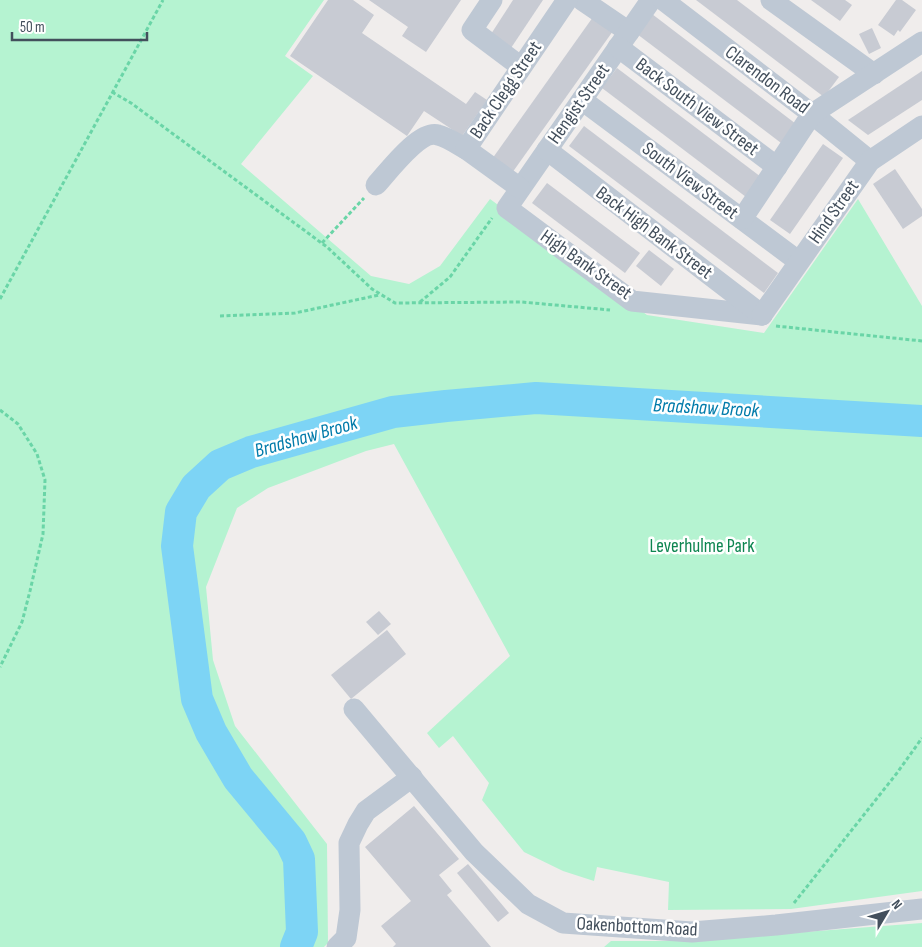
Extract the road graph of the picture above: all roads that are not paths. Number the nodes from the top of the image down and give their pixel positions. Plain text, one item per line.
1 (492, 0) edge
2 (567, 0) edge
3 (582, 0) edge
4 (651, 0) edge
5 (663, 0) edge
6 (771, 0) edge
7 (623, 40) junction
8 (922, 42) edge
9 (521, 67) junction
10 (874, 74) junction
11 (582, 100) junction
12 (812, 114) junction
13 (916, 136) edge
14 (466, 149) junction
15 (547, 150) junction
16 (870, 161) junction
17 (777, 167) junction
18 (376, 185) road end
19 (520, 188) junction
20 (507, 208) joint
21 (742, 219) junction
22 (798, 261) junction
23 (762, 315) junction
24 (354, 709) dead end
25 (412, 777) junction
26 (922, 909) edge
27 (337, 947) edge

1 - 9 street
2 - 9 street, Back Clegg Street
3 - 7 street, Back South View Street
4 - 7 street, Hengist Street
5 - 12 street, Clarendon Road
6 - 10 street
7 - 11 street, Hengist Street
7 - 17 street, Back South View Street
8 - 10 street
9 - 14 street, Back Clegg Street
10 - 12 street
11 - 15 street, Hengist Street
11 - 21 street, South View Street
12 - 16 street, Clarendon Road
12 - 17 street
13 - 16 street, Hind Street
14 - 18 street
14 - 19 street, Back Clegg Street
15 - 19 street, Hengist Street
15 - 23 street, Back High Bank Street
16 - 22 street, Hind Street
17 - 21 street
19 - 20 street, Hengist Street
20 - 23 street, High Bank Street
21 - 22 street, South View Street
22 - 23 street, Hind Street
24 - 25 street, Oakenbottom Road
25 - 26 street, Oakenbottom Road
25 - 27 street

